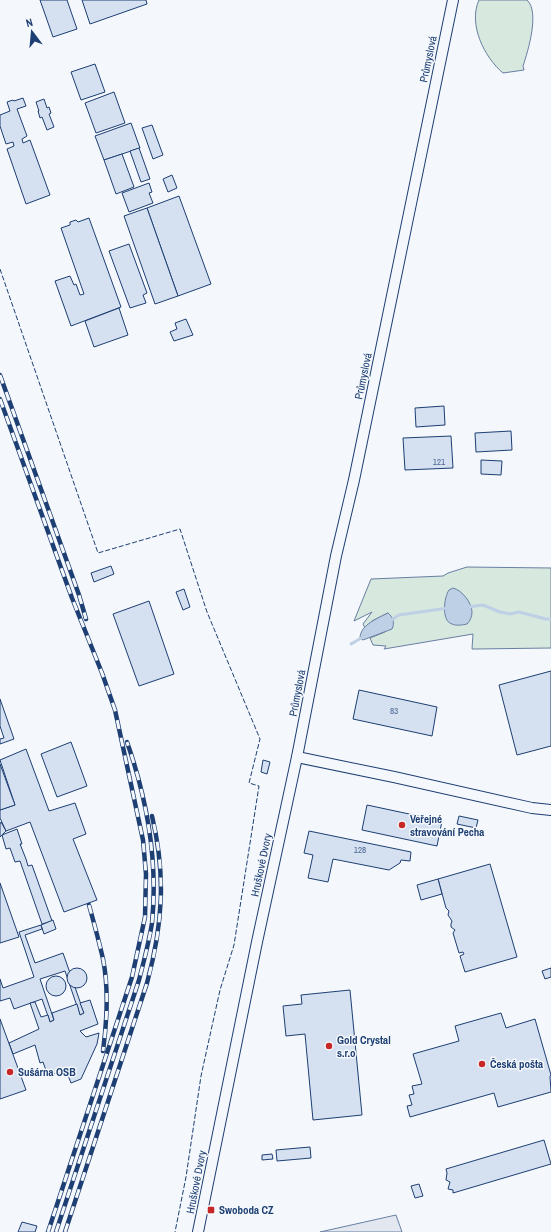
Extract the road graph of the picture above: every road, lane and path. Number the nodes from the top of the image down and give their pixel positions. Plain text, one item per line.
1 (453, 0) edge
2 (297, 757) junction
3 (551, 810) edge
4 (198, 1232) edge

1 - 2 street, Průmyslová
2 - 3 street
2 - 4 street, Hruškové Dvory

